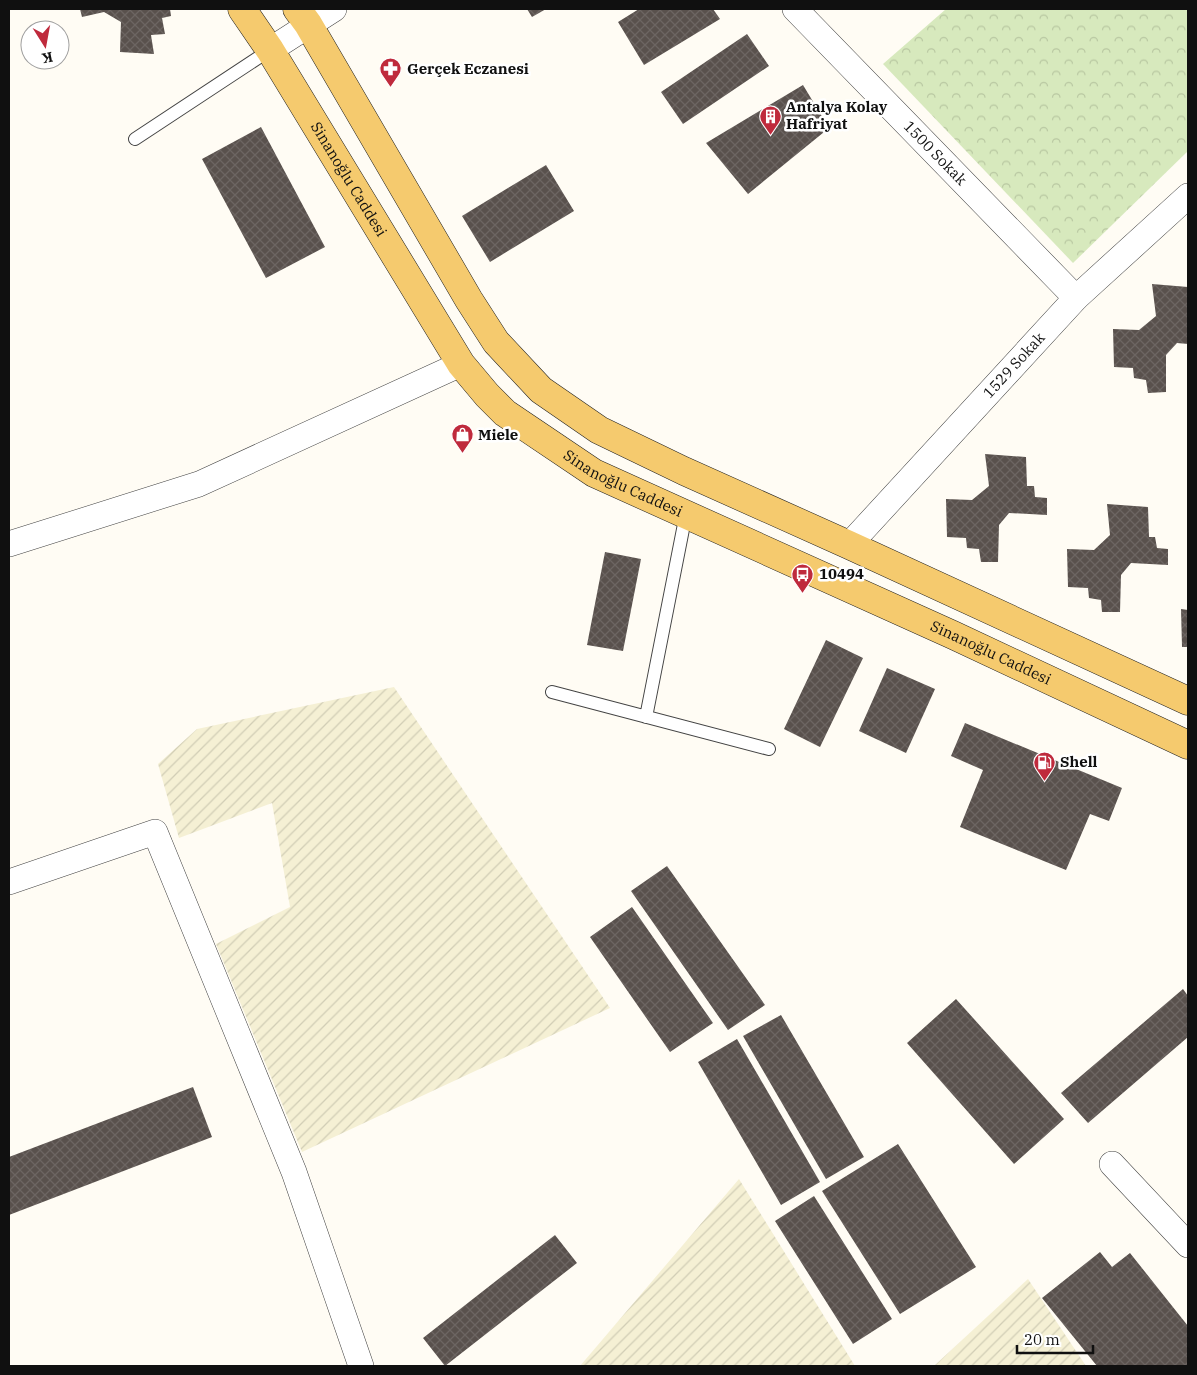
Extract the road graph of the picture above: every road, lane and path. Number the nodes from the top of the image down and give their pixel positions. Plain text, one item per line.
1 (242, 9) edge
2 (334, 9) edge
3 (795, 9) edge
4 (303, 16) edge
5 (270, 50) junction
6 (135, 139) dead end
7 (1188, 196) edge
8 (1076, 298) junction
9 (461, 364) junction
10 (686, 514) junction
11 (9, 544) edge
12 (849, 545) junction
13 (552, 692) dead end
14 (1188, 701) edge
15 (646, 717) junction
16 (1188, 745) edge
17 (769, 749) dead end
18 (9, 882) edge
19 (1112, 1164) dead end
20 (1188, 1245) edge
21 (361, 1366) edge

1 - 5 main road, Si̇nanoğlu Caddesi
2 - 4 street
3 - 8 street, 1500 Sokak
4 - 5 street
4 - 12 main road
5 - 6 lane
5 - 9 main road, Si̇nanoğlu Caddesi
7 - 8 street, 1529 Sokak
8 - 12 street, 1529 Sokak
9 - 10 main road, Si̇nanoğlu Caddesi
9 - 11 street
10 - 15 lane
10 - 16 main road, Si̇nanoğlu Caddesi
12 - 14 main road
13 - 15 lane
15 - 17 lane
18 - 21 street
19 - 20 street

